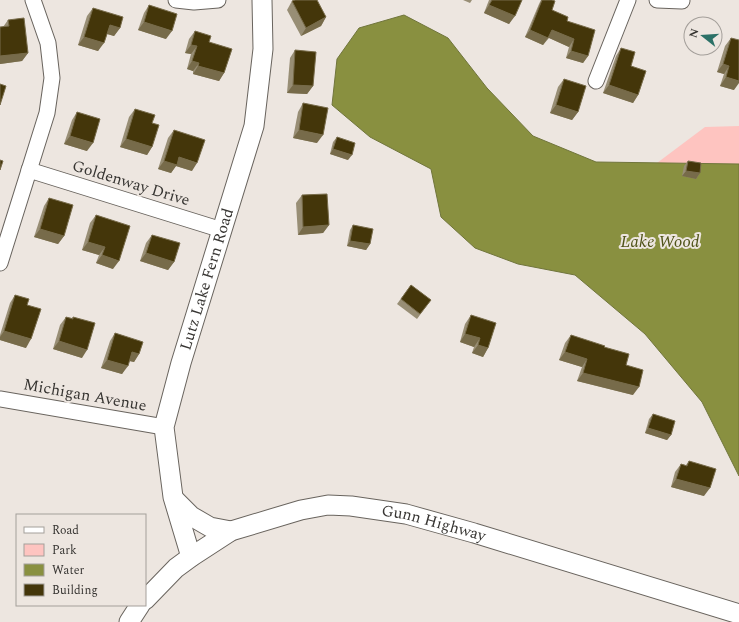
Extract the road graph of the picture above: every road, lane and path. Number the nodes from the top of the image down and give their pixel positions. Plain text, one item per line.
1 (176, 0) edge
2 (218, 0) edge
3 (262, 0) edge
4 (628, 0) edge
5 (657, 0) edge
6 (37, 1) edge
7 (682, 1) dead end
8 (596, 81) dead end
9 (29, 170) junction
10 (222, 230) junction
11 (0, 263) edge
12 (0, 399) edge
13 (164, 427) junction
14 (173, 497) junction
15 (231, 531) junction
16 (191, 557) junction
17 (146, 599) edge
18 (139, 606) edge
19 (739, 614) edge
20 (128, 622) edge

1 - 2 street
3 - 10 main road, Lutz Lake Fern Road
4 - 8 street
5 - 7 street
6 - 9 street
9 - 10 street, Goldenway Drive
9 - 11 street
10 - 13 main road, Lutz Lake Fern Road
12 - 13 street, Michigan Avenue
13 - 14 main road, Lutz Lake Fern Road
14 - 15 main road
14 - 16 main road, Lutz Lake Fern Road
15 - 16 main road, Gunn Highway
15 - 19 main road, Gunn Highway
16 - 17 main road, Gunn Highway
18 - 20 main road

